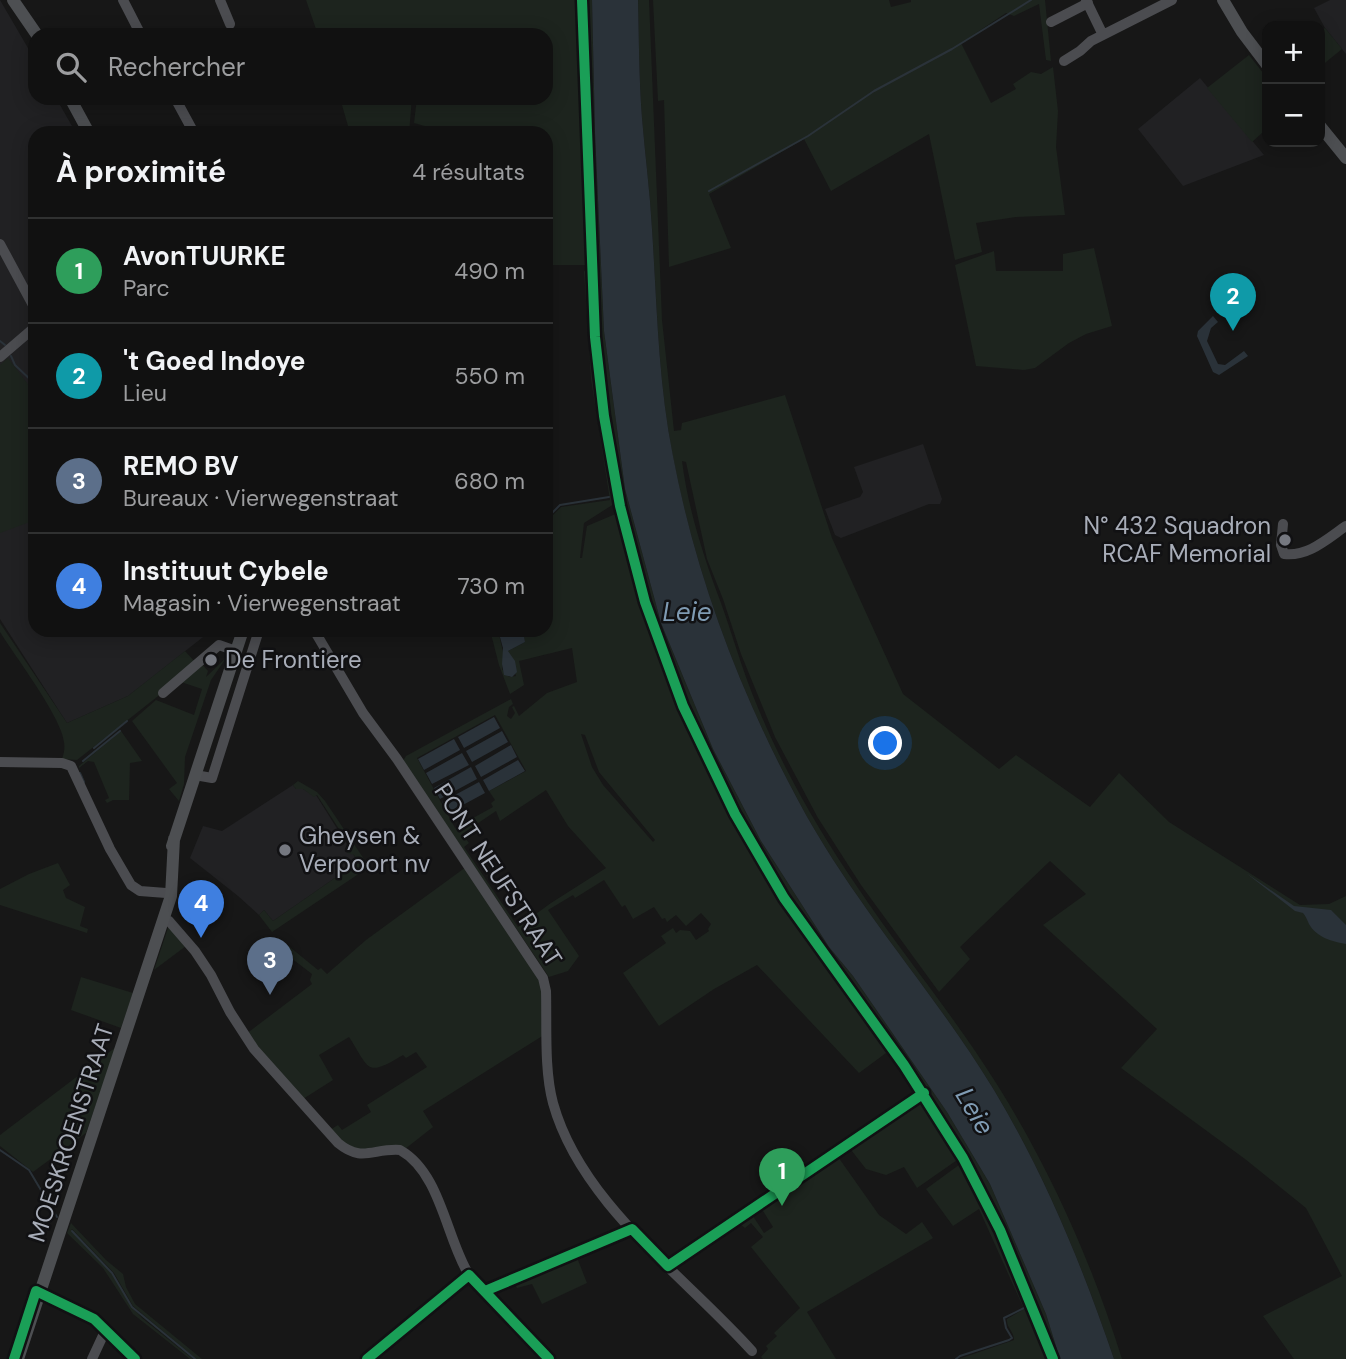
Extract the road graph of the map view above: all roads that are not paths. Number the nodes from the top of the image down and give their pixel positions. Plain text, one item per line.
1 (13, 0) edge
2 (19, 0) edge
3 (123, 0) edge
4 (220, 0) edge
5 (1172, 0) edge
6 (1087, 1) edge
7 (1226, 1) edge
8 (1156, 4) edge
9 (1051, 22) dead end
10 (230, 24) dead end
11 (32, 28) edge
12 (33, 28) edge
13 (137, 28) edge
14 (1103, 35) junction
15 (1262, 59) edge
16 (1064, 61) dead end
17 (74, 105) edge
18 (179, 105) edge
19 (85, 126) edge
20 (190, 126) edge
21 (1325, 131) edge
22 (1346, 158) edge
23 (0, 244) edge
24 (28, 296) edge
25 (28, 333) edge
26 (0, 358) edge
27 (1283, 524) dead end
28 (1346, 526) edge
29 (241, 637) edge
30 (257, 637) edge
31 (318, 637) edge
32 (236, 651) junction
33 (163, 693) dead end
34 (0, 762) edge
35 (195, 775) junction
36 (168, 895) junction
37 (163, 919) junction
38 (41, 1293) junction
39 (106, 1329) junction
40 (752, 1351) dead end
41 (18, 1359) edge
42 (92, 1359) edge
43 (135, 1359) edge
44 (549, 1359) edge

1 - 11 main road
2 - 12 main road
3 - 13 street
4 - 10 street
5 - 8 street
6 - 9 street
6 - 14 street
7 - 15 main road
8 - 14 street
14 - 16 street
17 - 19 main road
18 - 20 street
21 - 22 main road
23 - 24 street
25 - 26 street
27 - 28 street
29 - 32 main road, MOESKROENSTRAAT
30 - 35 street
31 - 40 street, PONT NEUFSTRAAT
32 - 33 street
32 - 35 main road, MOESKROENSTRAAT
34 - 36 street
35 - 36 main road, MOESKROENSTRAAT
36 - 37 main road, MOESKROENSTRAAT
37 - 38 main road, MOESKROENSTRAAT
37 - 44 street
38 - 39 street
38 - 41 main road, MOESKROENSTRAAT
39 - 42 street
39 - 43 street

